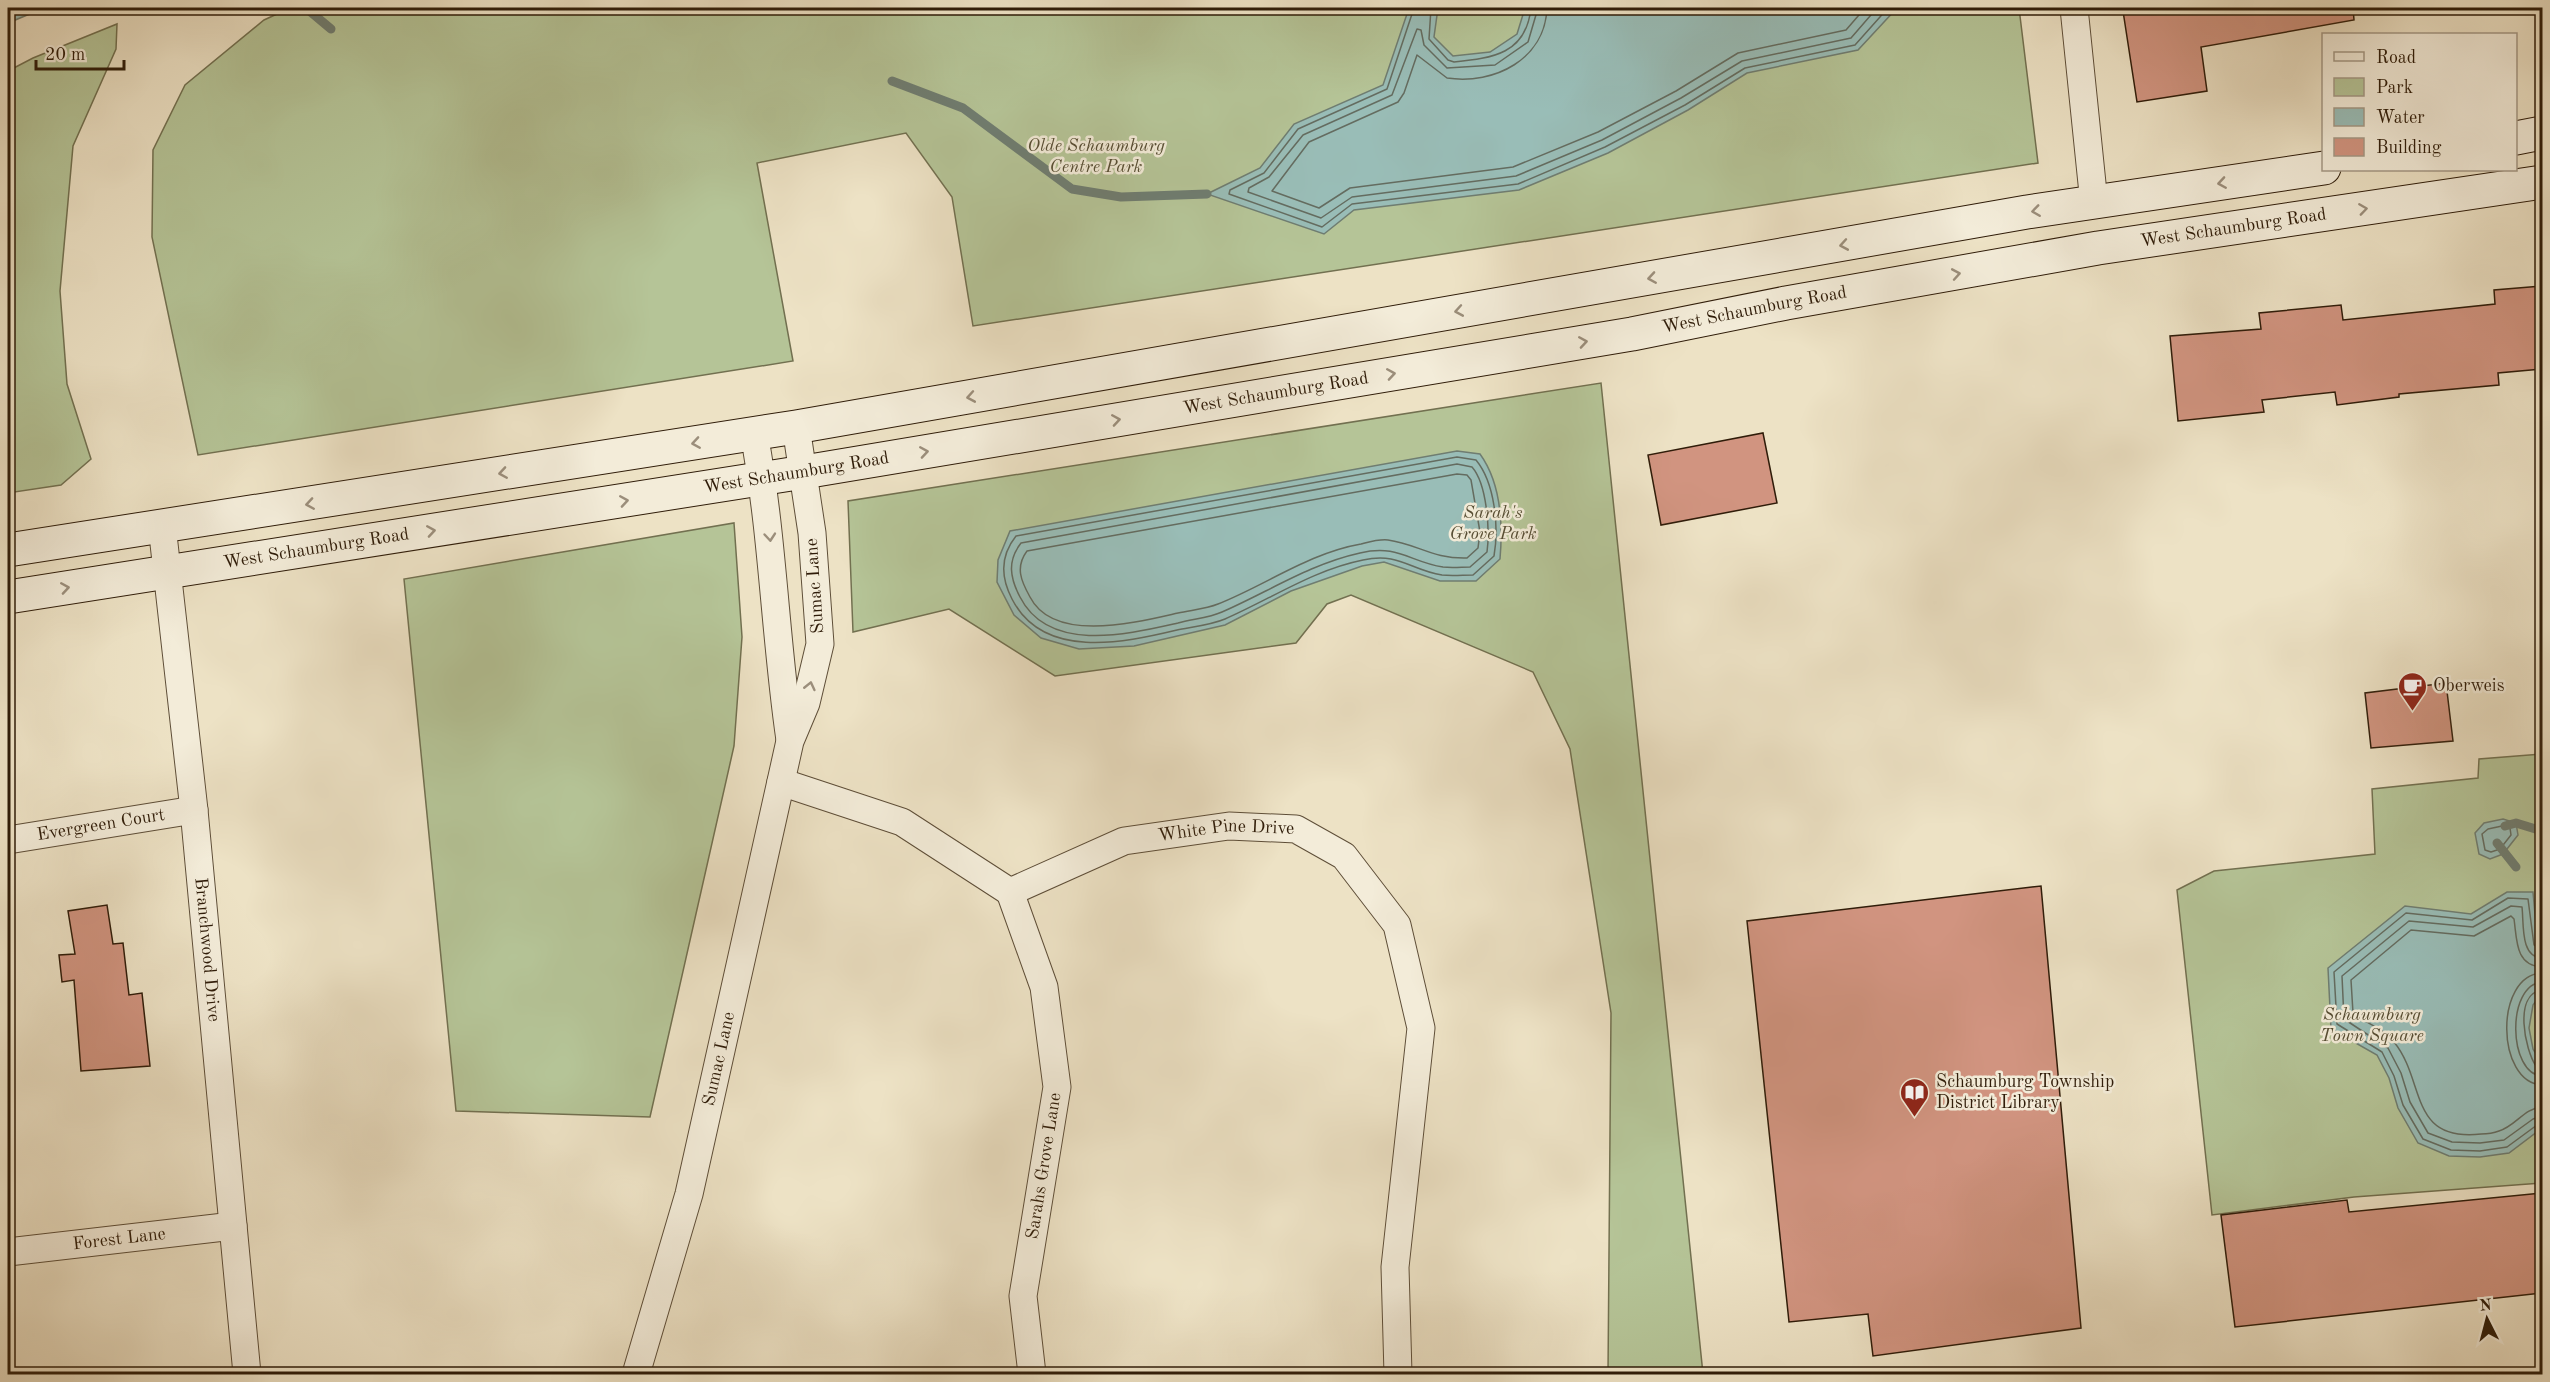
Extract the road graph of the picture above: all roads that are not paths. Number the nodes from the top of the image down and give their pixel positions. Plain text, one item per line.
1 (2074, 8) edge
2 (2542, 133) edge
3 (2517, 138) edge
4 (2322, 168) edge
5 (2542, 182) edge
6 (2094, 203) junction
7 (796, 427) junction
8 (754, 434) junction
9 (804, 472) junction
10 (762, 479) junction
11 (162, 526) junction
12 (8, 550) edge
13 (166, 572) junction
14 (8, 597) edge
15 (790, 741) junction
16 (781, 782) junction
17 (194, 810) junction
18 (8, 840) edge
19 (1010, 892) junction
20 (233, 1226) junction
21 (8, 1252) edge
22 (247, 1374) edge
23 (636, 1374) edge
24 (1032, 1374) edge
25 (1398, 1374) edge

1 - 6 street
2 - 3 main road
4 -> 6 main road
9 -> 5 main road, West Schaumburg Road
6 -> 7 main road
7 - 8 main road
7 - 9 street, Sumac Lane
8 - 10 street, Sumac Lane
8 -> 11 main road
9 - 10 main road, West Schaumburg Road
15 -> 9 street, Sumac Lane
13 -> 10 main road, West Schaumburg Road
10 -> 15 street, Sumac Lane
11 - 12 main road
11 - 13 street, Branchwood Drive
14 -> 13 main road, West Schaumburg Road
13 - 17 street, Branchwood Drive
15 - 16 street, Sumac Lane
16 - 19 street
16 - 23 street, Sumac Lane
17 - 18 street, Evergreen Court
17 - 20 street, Branchwood Drive
19 - 24 street, Sarahs Grove Lane
19 - 25 street, White Pine Drive
20 - 21 street, Forest Lane
20 - 22 street, Branchwood Drive

